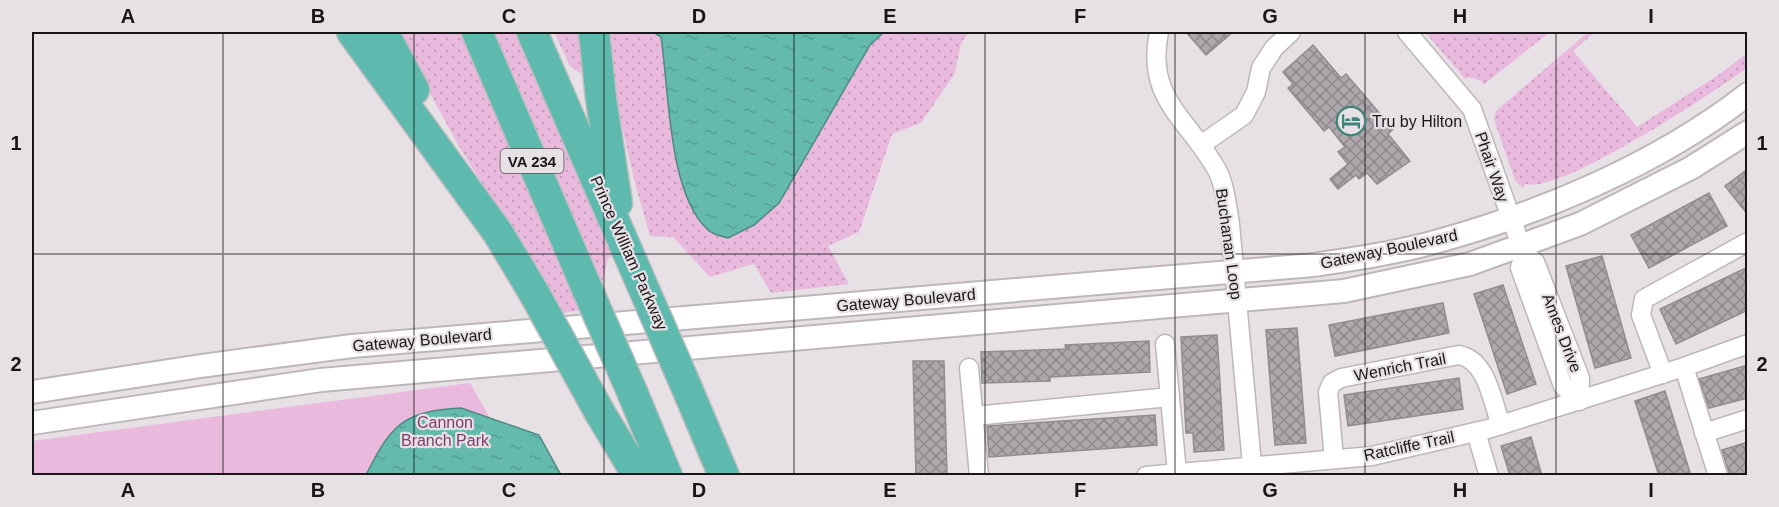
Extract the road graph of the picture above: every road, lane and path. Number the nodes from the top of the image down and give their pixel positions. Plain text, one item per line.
1 (352, 32) edge
2 (384, 32) edge
3 (477, 32) edge
4 (532, 32) edge
5 (594, 32) edge
6 (1159, 32) edge
7 (1291, 32) edge
8 (1407, 32) edge
9 (1748, 94) edge
10 (1748, 132) edge
11 (1202, 145) junction
12 (1509, 218) junction
13 (498, 233) junction
14 (1748, 242) edge
15 (626, 248) junction
16 (1523, 250) junction
17 (1234, 272) junction
18 (1238, 302) junction
19 (1165, 344) dead end
20 (1748, 344) edge
21 (1684, 367) junction
22 (969, 369) dead end
23 (1663, 374) junction
24 (32, 392) edge
25 (1170, 397) junction
26 (1578, 401) junction
27 (33, 415) edge
28 (974, 416) junction
29 (1748, 419) edge
30 (1501, 425) junction
31 (1476, 432) junction
32 (1704, 433) junction
33 (1334, 459) junction
34 (1252, 471) edge
35 (1177, 473) junction
36 (638, 476) edge
37 (667, 476) edge
38 (724, 476) edge
39 (979, 476) edge
40 (1146, 476) edge
41 (1489, 476) edge
42 (1718, 476) edge

1 - 13 highway
2 - 13 highway
3 - 37 highway, VA 234, bridge
4 - 15 highway, Prince William Parkway / VA 234
5 - 15 highway
6 - 11 street, Buchanan Loop
7 - 11 street
8 - 12 street, Phair Way
9 - 12 street, Gateway Boulevard
10 - 16 street, Gateway Boulevard
11 - 17 street, Buchanan Loop
12 - 16 street
12 - 17 street, Gateway Boulevard
13 - 36 highway, bridge
14 - 23 street
15 - 38 highway, Prince William Parkway / VA 234, bridge
16 - 18 street, Gateway Boulevard
16 - 26 street, Ames Drive
17 - 18 street, Buchanan Loop
17 - 24 street, Gateway Boulevard
18 - 27 street, Gateway Boulevard
18 - 34 street, Buchanan Loop
19 - 25 street
20 - 21 street, Ratcliffe Trail
21 - 23 street, Ratcliffe Trail
21 - 32 street
22 - 28 street
23 - 26 street, Ratcliffe Trail
25 - 28 street
25 - 35 street
26 - 30 street, Ratcliffe Trail
28 - 39 street
29 - 32 street
30 - 31 street, Ratcliffe Trail
30 - 33 street, Wenrich Trail
31 - 33 street, Ratcliffe Trail
31 - 41 street
32 - 42 street
33 - 34 street, Ratcliffe Trail
34 - 35 street, Ratcliffe Trail
35 - 40 street, Ratcliffe Trail

